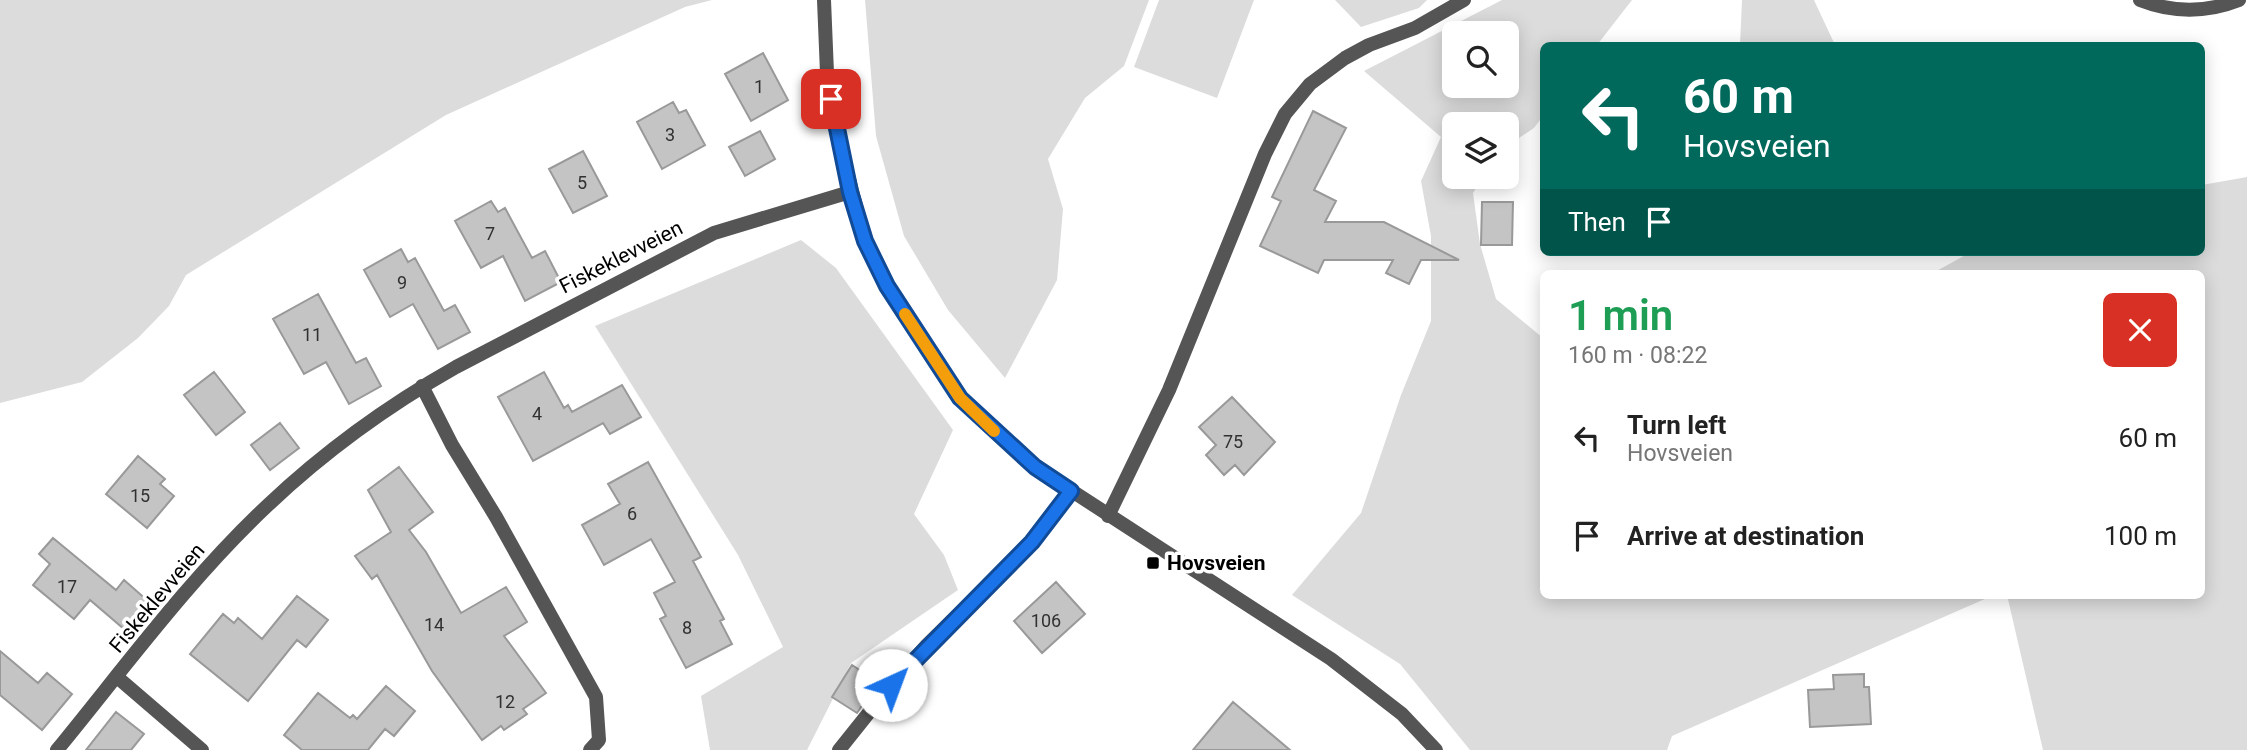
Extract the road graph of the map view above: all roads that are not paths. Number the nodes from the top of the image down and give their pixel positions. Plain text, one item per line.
1 (824, 0) edge
2 (1464, 0) edge
3 (2140, 0) edge
4 (2239, 0) edge
5 (850, 192) junction
6 (422, 386) junction
7 (1071, 491) junction
8 (1108, 516) junction
9 (117, 677) junction
10 (57, 750) edge
11 (202, 750) edge
12 (590, 750) edge
13 (839, 750) edge
14 (1436, 750) edge

1 - 5 street
2 - 8 street
3 - 4 street
5 - 6 street, Fiskeklevveien
5 - 7 street
6 - 9 street, Fiskeklevveien
6 - 12 street
7 - 8 street
7 - 13 street
8 - 14 street
9 - 10 street, Fiskeklevveien
9 - 11 street, Fiskeklevveien

